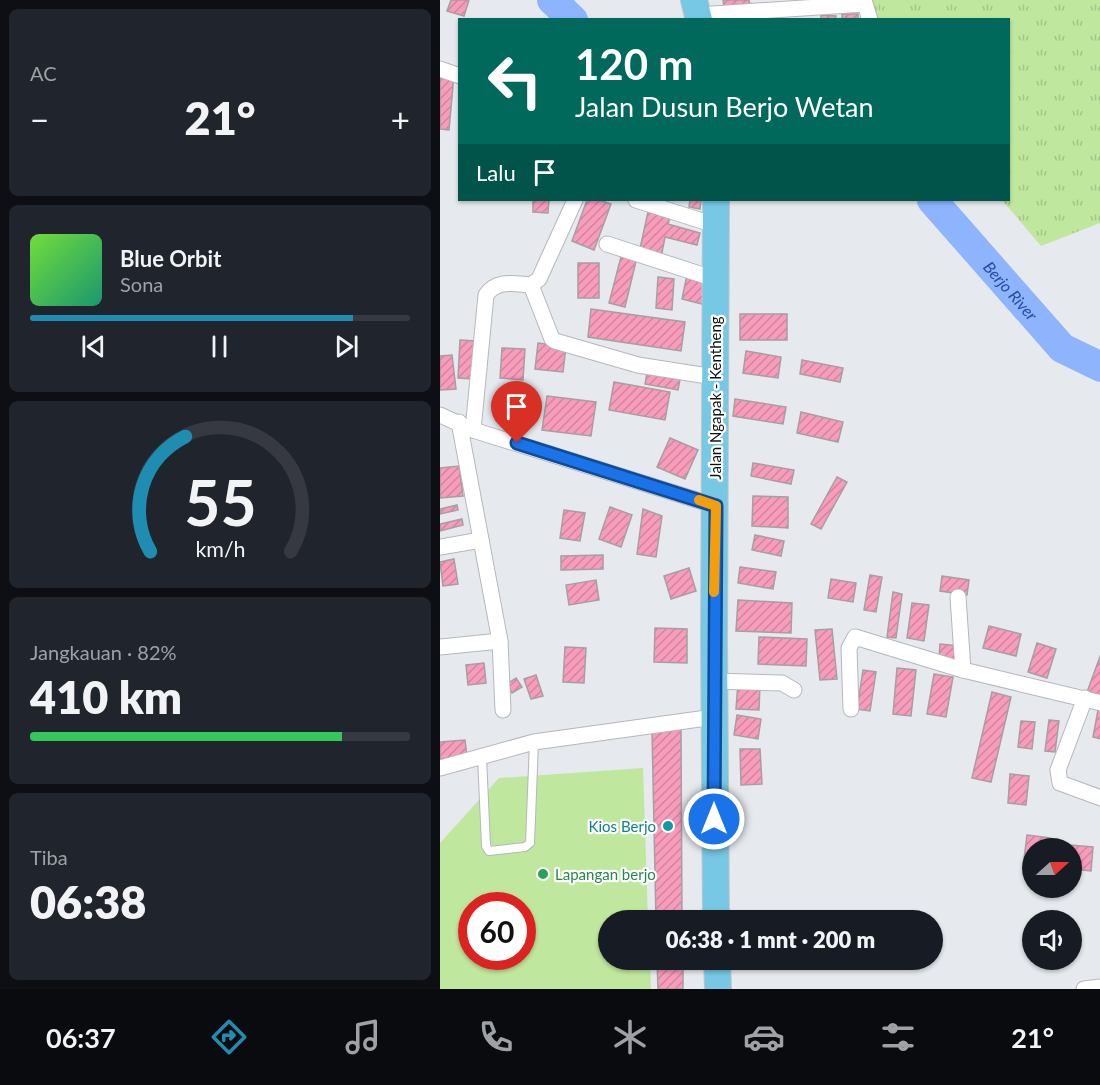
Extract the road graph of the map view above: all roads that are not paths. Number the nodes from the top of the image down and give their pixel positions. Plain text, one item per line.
1 (864, 2) edge
2 (697, 12) edge
3 (869, 18) edge
4 (440, 69) edge
5 (458, 75) edge
6 (575, 201) edge
7 (639, 201) edge
8 (716, 201) edge
9 (715, 225) junction
10 (607, 244) dead end
11 (715, 279) junction
12 (531, 285) junction
13 (714, 376) junction
14 (440, 415) edge
15 (459, 422) junction
16 (473, 430) junction
17 (716, 506) junction
18 (481, 540) junction
19 (440, 547) edge
20 (958, 597) dead end
21 (500, 641) junction
22 (440, 646) edge
23 (963, 670) junction
24 (714, 681) junction
25 (794, 690) dead end
26 (1085, 698) junction
27 (1100, 703) edge
28 (851, 709) dead end
29 (503, 710) dead end
30 (714, 717) junction
31 (534, 742) junction
32 (482, 757) junction
33 (441, 772) edge
34 (1100, 798) edge
35 (716, 910) edge
36 (717, 970) edge
37 (1100, 987) edge
38 (718, 989) edge
39 (1084, 989) edge

1 - 2 street
1 - 3 street
4 - 5 street
6 - 12 street
7 - 9 street
8 - 9 main road, Jalan Ngapak - Kentheng
9 - 11 main road, Jalan Ngapak - Kentheng
10 - 11 street
11 - 13 main road, Jalan Ngapak - Kentheng
12 - 13 street
12 - 16 street
13 - 17 main road, Jalan Ngapak - Kentheng
14 - 15 street
15 - 16 street
15 - 18 street
16 - 17 street
17 - 24 main road, Jalan Ngapak - Kentheng
18 - 19 street
18 - 21 street
20 - 23 street
21 - 22 street
21 - 29 street
23 - 26 street
23 - 28 street
24 - 25 street
24 - 30 main road, Jalan Ngapak - Kentheng
26 - 27 street
26 - 34 street
30 - 31 street
30 - 35 main road, Jalan Ngapak - Kentheng
31 - 32 street
31 - 32 lane
32 - 33 street
36 - 38 main road
37 - 39 street

